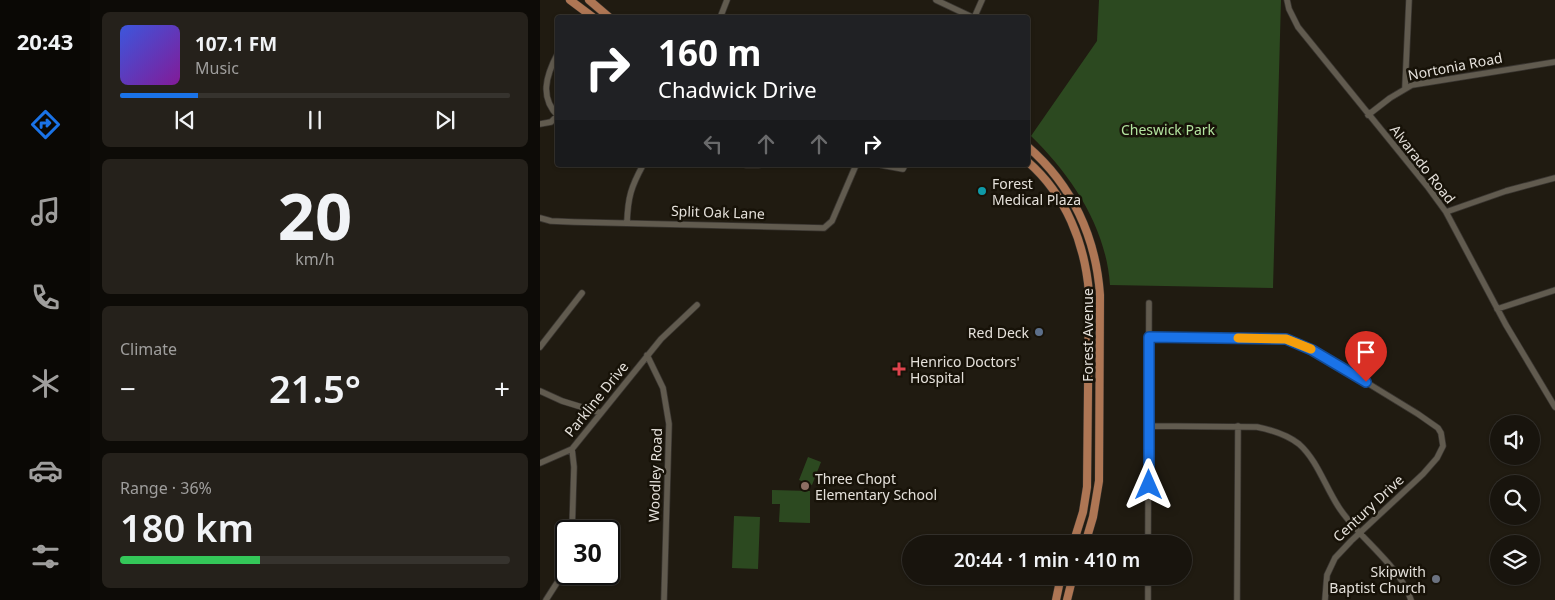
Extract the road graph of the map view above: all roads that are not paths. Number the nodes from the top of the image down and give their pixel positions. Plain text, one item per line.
1 (570, 0) edge
2 (590, 0) edge
3 (727, 0) edge
4 (936, 0) edge
5 (982, 0) edge
6 (1287, 0) edge
7 (1409, 0) edge
8 (590, 15) edge
9 (607, 15) edge
10 (721, 15) edge
11 (968, 15) edge
12 (975, 15) edge
13 (555, 59) edge
14 (1555, 62) edge
15 (1405, 88) junction
16 (540, 93) edge
17 (540, 93) edge
18 (555, 114) edge
19 (1368, 115) junction
20 (555, 119) edge
21 (540, 124) edge
22 (1030, 149) edge
23 (1030, 164) edge
24 (642, 167) edge
25 (855, 167) edge
26 (1555, 178) edge
27 (1446, 212) junction
28 (540, 218) edge
29 (627, 222) junction
30 (1555, 290) edge
31 (582, 293) dead end
32 (1149, 303) dead end
33 (697, 305) dead end
34 (1497, 310) junction
35 (1149, 337) junction
36 (540, 347) edge
37 (647, 355) junction
38 (540, 391) edge
39 (1555, 407) edge
40 (601, 413) junction
41 (1149, 426) junction
42 (1238, 426) junction
43 (572, 449) junction
44 (540, 463) edge
45 (572, 520) edge
46 (1360, 533) junction
47 (1076, 535) edge
48 (1088, 535) edge
49 (1148, 535) edge
50 (556, 585) edge
51 (1059, 585) edge
52 (1071, 585) edge
53 (1148, 585) edge
54 (546, 600) edge
55 (664, 600) edge
56 (1056, 600) edge
57 (1067, 600) edge
58 (1148, 600) edge
59 (1237, 600) edge
60 (1325, 600) edge
61 (1411, 600) edge

1 - 8 main road
2 - 9 main road
3 - 10 street
4 - 11 street
5 - 12 street
6 - 19 street, Alvarado Road
7 - 15 street
13 - 17 street
14 - 15 street, Nortonia Road
15 - 19 street, Nortonia Road
16 - 18 street
19 - 27 street, Alvarado Road
20 - 21 street
22 - 48 main road, Forest Avenue
23 - 47 main road, Forest Avenue
24 - 29 street
25 - 29 street, Split Oak Lane
26 - 27 street
27 - 34 street, Alvarado Road
28 - 29 street, Split Oak Lane
30 - 34 street
31 - 36 street
32 - 35 street
33 - 37 street, Parkline Drive
34 - 39 street, Alvarado Road
35 - 41 street
35 - 46 street, Century Drive
37 - 40 street, Parkline Drive
37 - 55 street, Woodley Road
38 - 40 street
40 - 43 street, Parkline Drive
41 - 42 street
41 - 49 street
42 - 46 street
42 - 59 street
43 - 44 street
43 - 45 street, Parkline Drive
46 - 60 street, Century Drive
46 - 61 street
50 - 54 street
51 - 56 main road
52 - 57 main road
53 - 58 street

